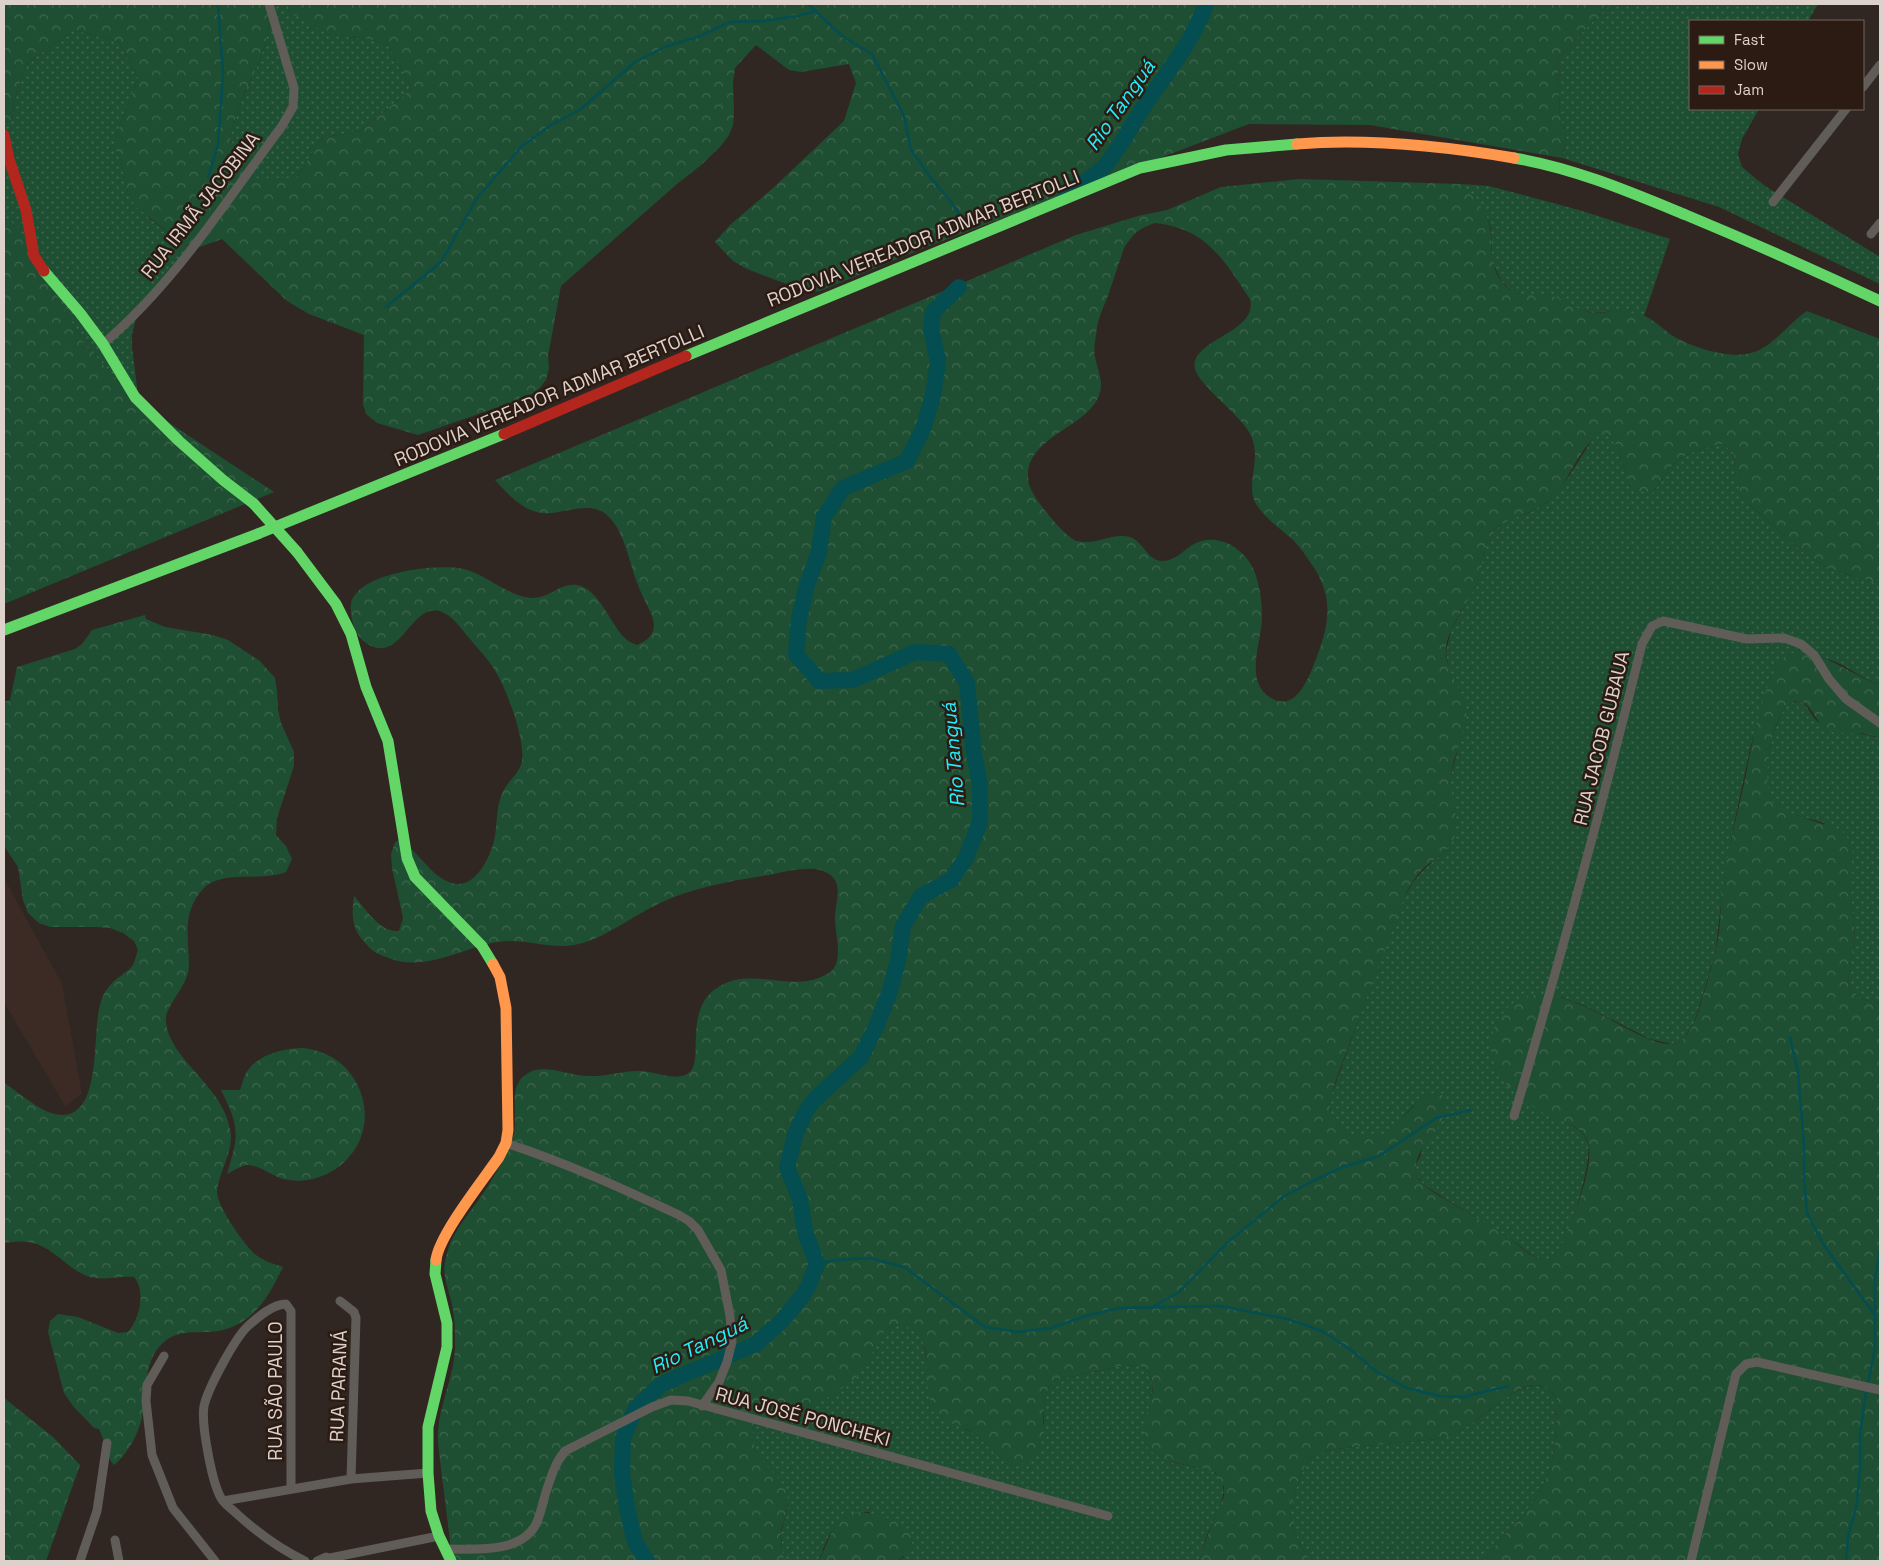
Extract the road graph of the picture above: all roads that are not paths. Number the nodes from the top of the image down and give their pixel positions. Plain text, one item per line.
1 (269, 4) edge
2 (1880, 65) edge
3 (1864, 86) edge
4 (1845, 110) edge
5 (4, 135) edge
6 (1773, 202) dead end
7 (1880, 223) edge
8 (1871, 234) dead end
9 (1880, 301) edge
10 (103, 344) junction
11 (4, 630) edge
12 (1880, 723) edge
13 (1514, 1116) dead end
14 (506, 1143) junction
15 (340, 1301) dead end
16 (164, 1356) dead end
17 (1880, 1390) edge
18 (702, 1406) junction
19 (107, 1443) dead end
20 (428, 1473) junction
21 (351, 1479) junction
22 (291, 1489) junction
23 (223, 1501) junction
24 (1108, 1516) dead end
25 (439, 1536) junction
26 (115, 1540) dead end
27 (446, 1549) junction
28 (332, 1560) edge
29 (80, 1561) edge
30 (119, 1561) edge
31 (215, 1561) edge
32 (306, 1561) edge
33 (317, 1561) edge
34 (450, 1561) edge
35 (1692, 1561) edge

1 - 10 street, RUA IRMÃ JACOBINA
2 - 3 street
4 - 6 street
5 - 10 main road
7 - 8 street
9 - 11 main road, RODOVIA VEREADOR ADMAR BERTOLLI
10 - 14 main road, bridge
12 - 13 street, RUA JACOB GUBAUA
14 - 18 street, RUA JOSÉ PONCHEKI
14 - 20 main road
15 - 21 street, RUA PARANÁ
16 - 31 street
17 - 35 street
18 - 24 street, RUA JOSÉ PONCHEKI
18 - 27 street
19 - 29 street
20 - 21 street
20 - 25 main road
21 - 22 street
22 - 23 street
22 - 23 street, RUA SÃO PAULO
23 - 32 street
25 - 27 main road
25 - 28 street
26 - 30 street
27 - 34 main road
28 - 33 street

